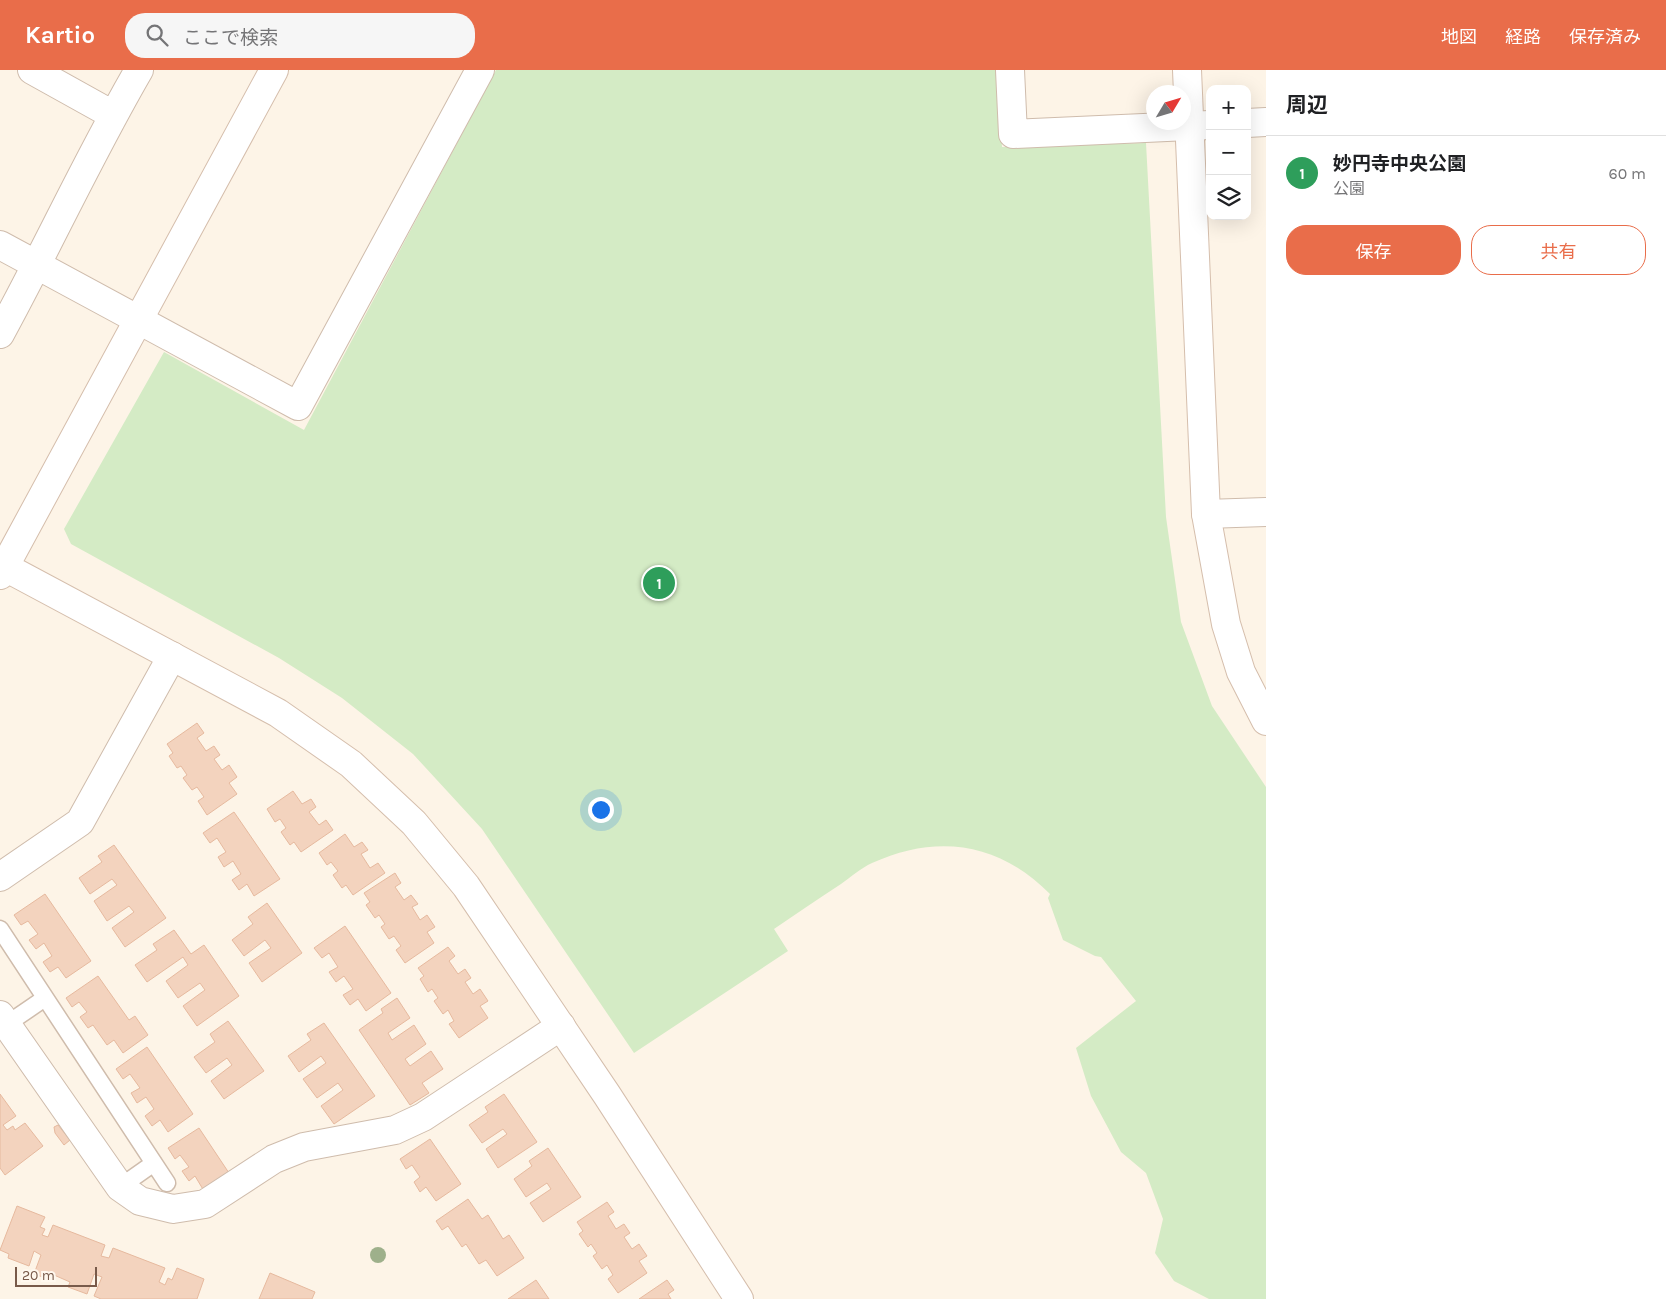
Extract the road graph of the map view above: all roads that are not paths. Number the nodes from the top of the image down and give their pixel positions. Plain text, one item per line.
1 (32, 70) edge
2 (139, 70) edge
3 (274, 70) edge
4 (480, 70) edge
5 (1010, 70) edge
6 (1187, 70) edge
7 (113, 115) junction
8 (1266, 122) edge
9 (1251, 123) edge
10 (1200, 125) edge
11 (0, 245) edge
12 (38, 265) junction
13 (139, 321) junction
14 (0, 334) edge
15 (1266, 512) edge
16 (1206, 514) junction
17 (3, 571) edge
18 (172, 656) junction
19 (1266, 721) edge
20 (0, 877) edge
21 (0, 929) edge
22 (45, 998) junction
23 (3, 1019) edge
24 (561, 1026) junction
25 (154, 1163) junction
26 (167, 1183) dead end
27 (120, 1188) junction
28 (739, 1299) edge

1 - 7 street
2 - 7 street
3 - 13 street
4 - 13 street
5 - 10 street
6 - 10 street
7 - 12 street
8 - 9 street
10 - 16 street
11 - 12 street
12 - 13 street
12 - 14 street
13 - 17 street
15 - 16 street
16 - 19 street
17 - 18 street
18 - 20 street
18 - 24 street
21 - 22 lane
22 - 23 lane
22 - 25 lane
23 - 27 street
24 - 27 street
24 - 28 street
25 - 26 lane
25 - 27 lane

